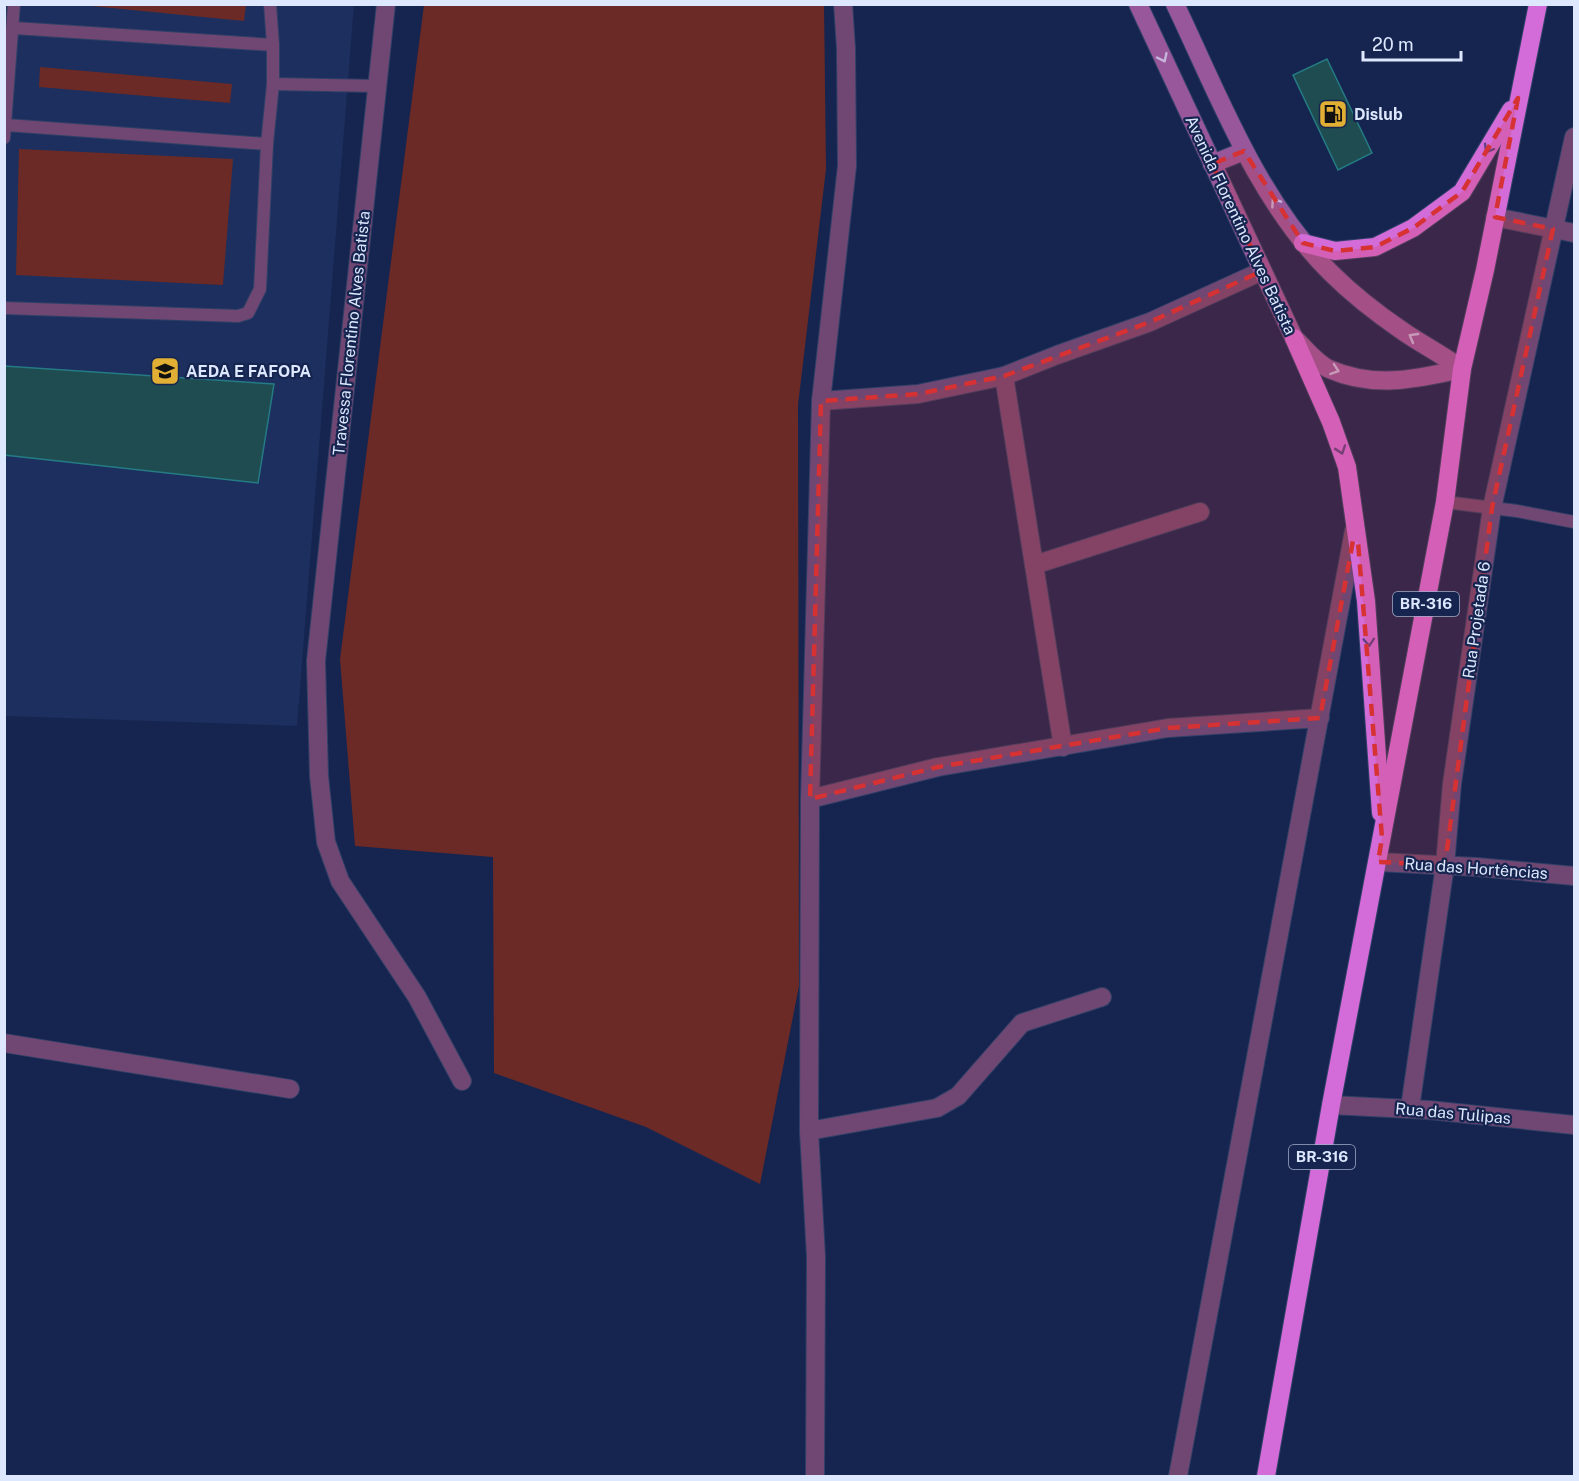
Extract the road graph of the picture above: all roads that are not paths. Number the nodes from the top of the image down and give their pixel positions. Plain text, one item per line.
1 (15, 4) edge
2 (270, 4) edge
3 (386, 4) edge
4 (843, 4) edge
5 (1138, 4) edge
6 (1175, 4) edge
7 (1538, 4) edge
8 (14, 28) junction
9 (273, 45) junction
10 (8, 56) edge
11 (273, 84) junction
12 (377, 86) junction
13 (1518, 98) junction
14 (6, 125) junction
15 (1575, 137) edge
16 (4, 138) edge
17 (267, 144) junction
18 (1244, 151) junction
19 (1212, 164) junction
20 (1495, 217) junction
21 (1553, 229) junction
22 (1575, 233) edge
23 (1303, 243) junction
24 (1262, 271) junction
25 (4, 308) edge
26 (1294, 338) junction
27 (1462, 369) junction
28 (1004, 376) junction
29 (820, 401) junction
30 (1445, 502) junction
31 (1492, 508) junction
32 (1200, 512) dead end
33 (1575, 522) edge
34 (1356, 524) junction
35 (1034, 565) junction
36 (1320, 718) junction
37 (1063, 747) junction
38 (810, 799) junction
39 (1382, 838) junction
40 (1378, 862) junction
41 (1445, 865) junction
42 (1575, 876) edge
43 (1102, 997) dead end
44 (4, 1043) edge
45 (462, 1081) dead end
46 (290, 1089) dead end
47 (1331, 1105) junction
48 (1410, 1108) junction
49 (1575, 1125) edge
50 (809, 1131) junction
51 (815, 1476) edge
52 (1178, 1476) edge
53 (1266, 1476) edge

1 - 8 lane
2 - 9 lane
3 - 12 street, Travessa Florentino Alves Batista
4 - 29 street
5 -> 19 main road, Avenida Florentino Alves Batista
6 - 18 main road, Avenida Florentino Alves Batista
7 - 13 highway, BR-316
8 - 9 lane
8 - 10 lane
9 - 11 lane
10 - 14 lane
11 - 12 lane
11 - 17 lane
12 - 45 street, Travessa Florentino Alves Batista
13 - 20 highway, BR-316
13 -> 23 highway
14 - 16 lane
14 - 17 lane
15 - 21 street, Rua Projetada 6
17 - 25 lane
18 - 19 main road
23 -> 18 main road, Avenida Florentino Alves Batista
19 - 24 main road, Avenida Florentino Alves Batista
20 - 21 street
20 - 27 highway, BR-316
21 - 22 street
21 - 31 street, Rua Projetada 6
27 -> 23 main road, Avenida Florentino Alves Batista
24 - 26 main road, Avenida Florentino Alves Batista
24 - 28 street
26 -> 27 main road, Avenida Florentino Alves Batista
26 -> 34 highway
27 - 30 highway, BR-316
28 - 29 street
28 - 35 street
29 - 38 street
30 - 31 lane
30 - 39 highway, BR-316
31 - 33 lane
31 - 41 street, Rua Projetada 6
32 - 35 street
34 - 36 street
34 -> 39 highway
35 - 37 street
36 - 37 street
36 - 52 street
37 - 38 street
38 - 50 street
39 - 40 highway, BR-316
40 - 41 street, Rua das Hortências
40 - 47 highway, BR-316
41 - 42 street, Rua das Hortências
41 - 48 street, Rua Projetada 6
43 - 50 street
44 - 46 street
47 - 48 street, Rua das Tulipas
47 - 53 highway, BR-316
48 - 49 street, Rua das Tulipas
50 - 51 street

